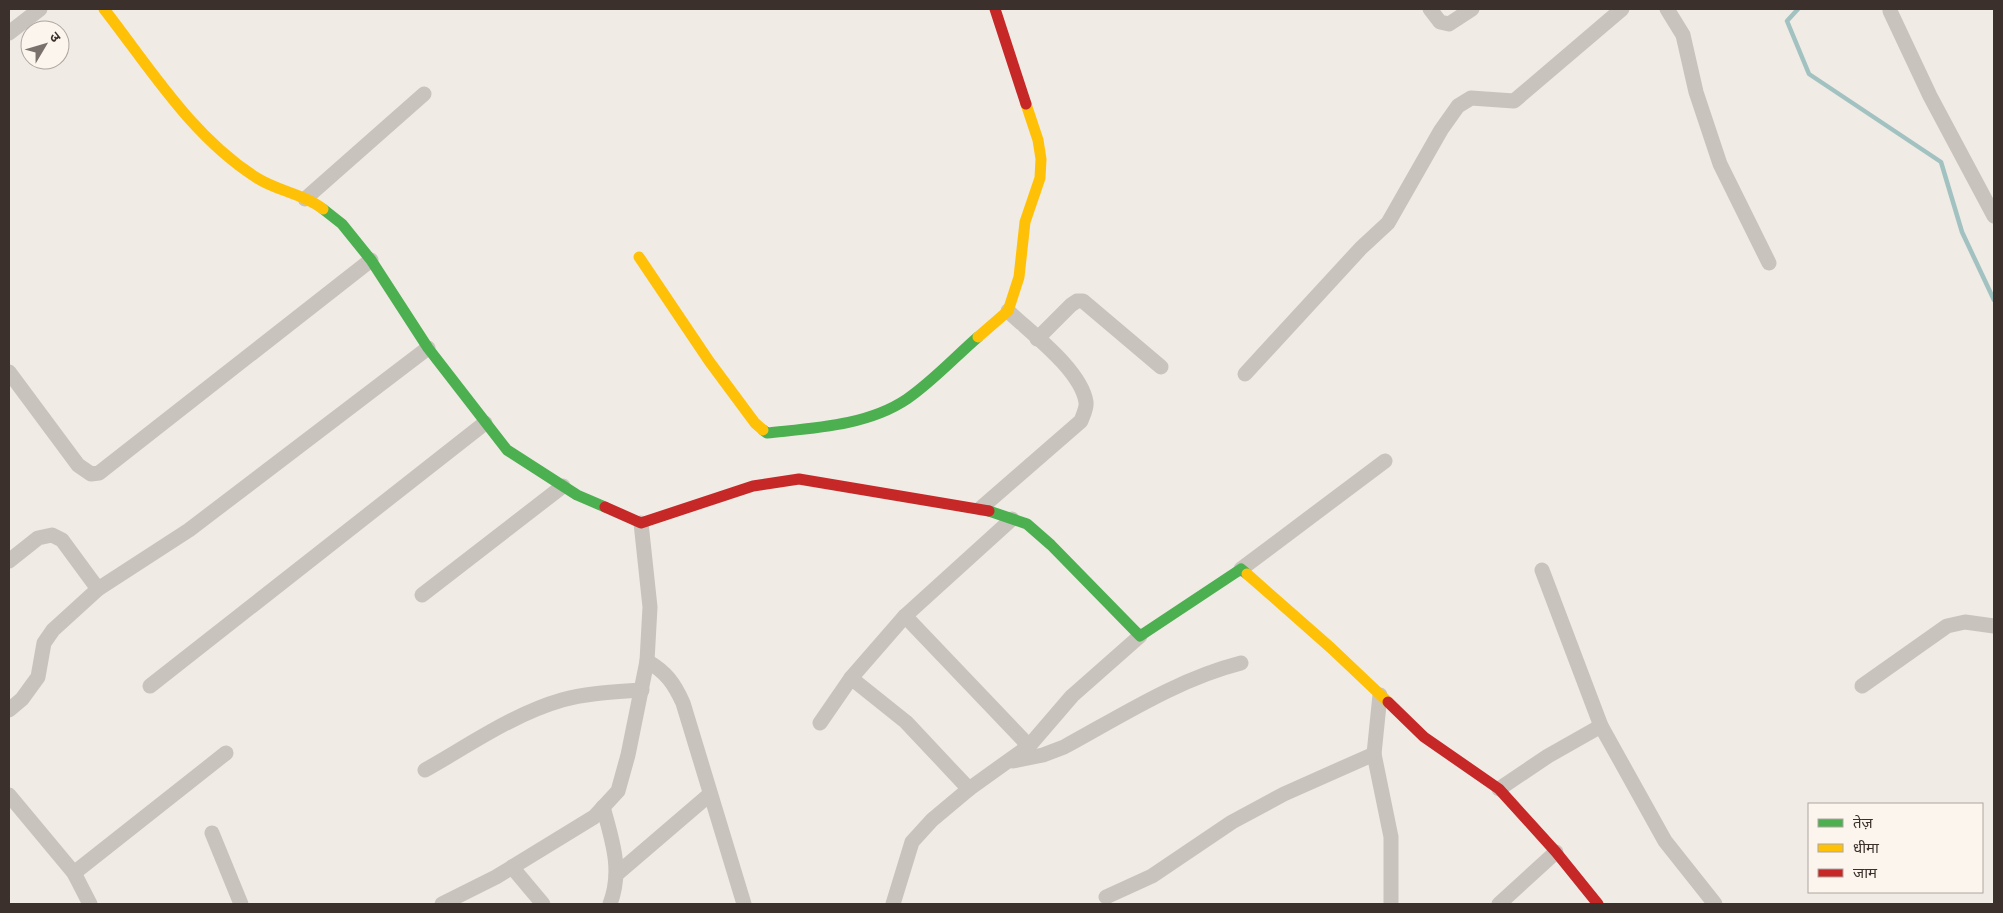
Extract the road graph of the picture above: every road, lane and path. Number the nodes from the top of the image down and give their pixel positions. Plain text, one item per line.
1 (40, 9) edge
2 (104, 9) edge
3 (995, 9) edge
4 (1430, 9) edge
5 (1472, 9) edge
6 (1622, 9) edge
7 (1667, 9) edge
8 (1890, 11) dead end
9 (9, 33) edge
10 (424, 94) dead end
11 (305, 200) junction
12 (1994, 216) edge
13 (639, 257) dead end
14 (371, 260) junction
15 (1769, 263) dead end
16 (1008, 310) junction
17 (1037, 339) junction
18 (428, 348) junction
19 (1161, 367) dead end
20 (9, 372) edge
21 (1245, 374) dead end
22 (486, 423) junction
23 (1385, 461) dead end
24 (563, 486) junction
25 (981, 508) junction
26 (1012, 519) junction
27 (640, 523) junction
28 (9, 561) edge
29 (1241, 569) junction
30 (1542, 570) dead end
31 (98, 589) junction
32 (422, 596) dead end
33 (905, 616) junction
34 (1994, 626) edge
35 (1140, 636) junction
36 (648, 661) junction
37 (1241, 663) dead end
38 (851, 678) junction
39 (150, 686) dead end
40 (1862, 686) dead end
41 (642, 690) junction
42 (1380, 695) junction
43 (9, 710) edge
44 (820, 723) dead end
45 (1601, 726) junction
46 (1030, 746) junction
47 (226, 753) dead end
48 (1374, 754) junction
49 (1006, 762) junction
50 (425, 770) dead end
51 (969, 788) junction
52 (1499, 789) junction
53 (709, 795) junction
54 (9, 796) edge
55 (603, 807) junction
56 (212, 833) dead end
57 (1556, 852) junction
58 (512, 867) junction
59 (74, 873) junction
60 (618, 873) junction
61 (1106, 897) dead end
62 (90, 904) edge
63 (241, 904) edge
64 (442, 904) edge
65 (543, 904) edge
66 (610, 904) edge
67 (744, 904) edge
68 (893, 904) edge
69 (1391, 904) edge
70 (1499, 904) edge
71 (1598, 904) edge
72 (1715, 904) edge

1 - 9 street
2 - 11 street
3 - 16 street
4 - 5 street
6 - 21 street
7 - 15 street
8 - 12 street
10 - 11 street
11 - 14 street
13 - 16 street
14 - 18 street
14 - 20 street
16 - 17 street
17 - 19 street
17 - 25 street
18 - 22 street
18 - 31 street
22 - 24 street
22 - 39 street
23 - 29 street
24 - 27 street
24 - 32 street
25 - 26 street
25 - 27 street
26 - 33 street
26 - 35 street
27 - 36 street
28 - 31 street
29 - 35 street
29 - 42 street
30 - 45 street
31 - 43 street
33 - 38 street
33 - 46 street
34 - 40 street
35 - 46 street
36 - 41 street
36 - 53 street
37 - 49 street
38 - 44 street
38 - 51 street
41 - 50 street
41 - 55 street
42 - 48 street
42 - 52 street
45 - 52 street
45 - 72 street
46 - 49 street
47 - 59 street
48 - 61 street
48 - 69 street
49 - 51 street
51 - 68 street
52 - 57 street
53 - 60 street
53 - 67 street
54 - 59 street
55 - 58 street
55 - 60 street
56 - 63 street
57 - 70 street
57 - 71 street
58 - 64 street
58 - 65 street
59 - 62 street
60 - 66 street

